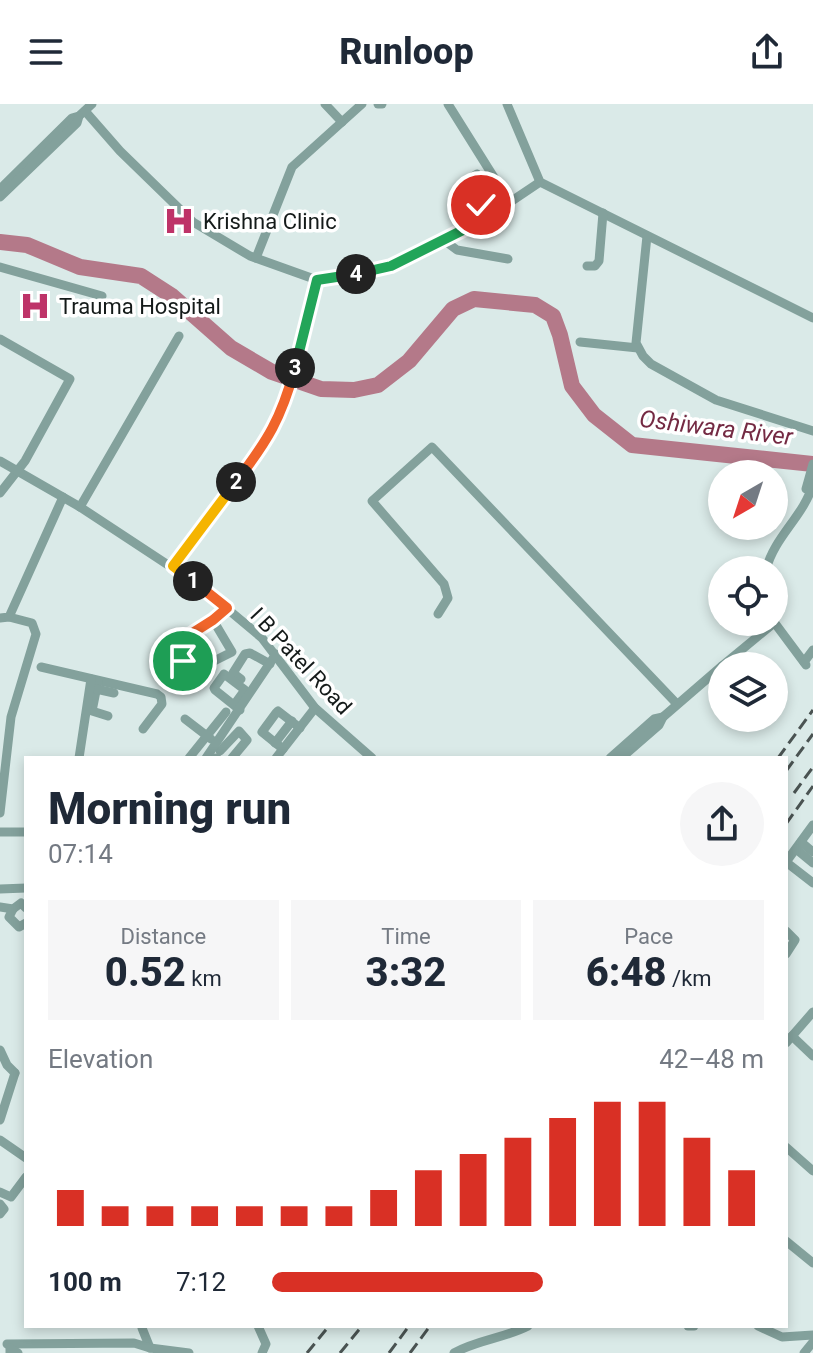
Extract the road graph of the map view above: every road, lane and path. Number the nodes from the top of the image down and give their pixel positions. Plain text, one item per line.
1 (325, 104) edge
2 (362, 104) edge
3 (448, 104) edge
4 (507, 104) edge
5 (85, 110) edge
6 (342, 122) junction
7 (540, 182) junction
8 (0, 189) edge
9 (0, 197) edge
10 (510, 203) junction
11 (481, 205) dead end
12 (603, 213) junction
13 (488, 217) junction
14 (647, 236) junction
15 (445, 241) junction
16 (256, 258) junction
17 (508, 259) dead end
18 (587, 266) dead end
19 (0, 267) edge
20 (317, 280) junction
21 (102, 296) dead end
22 (813, 318) edge
23 (179, 336) dead end
24 (0, 339) edge
25 (580, 342) dead end
26 (638, 348) junction
27 (813, 431) edge
28 (0, 461) edge
29 (813, 464) edge
30 (18, 471) junction
31 (813, 484) edge
32 (0, 493) edge
33 (63, 497) junction
34 (807, 497) junction
35 (80, 507) junction
36 (770, 556) edge
37 (173, 566) junction
38 (227, 608) junction
39 (438, 614) dead end
40 (5, 618) edge
41 (213, 620) junction
42 (757, 636) edge
43 (784, 636) edge
44 (813, 650) edge
45 (739, 652) edge
46 (276, 654) junction
47 (267, 663) junction
48 (41, 667) dead end
49 (708, 678) edge
50 (95, 683) junction
51 (249, 691) junction
52 (114, 693) dead end
53 (677, 704) junction
54 (315, 708) junction
55 (233, 709) junction
56 (108, 716) dead end
57 (663, 717) junction
58 (185, 719) dead end
59 (296, 724) junction
60 (143, 729) dead end
61 (207, 736) junction
62 (279, 746) junction
63 (213, 754) edge
64 (79, 756) edge
65 (191, 756) edge
66 (232, 756) edge
67 (276, 756) edge
68 (370, 756) edge
69 (612, 756) edge
70 (623, 756) edge
71 (0, 813) edge
72 (813, 825) edge
73 (0, 832) edge
74 (24, 832) edge
75 (807, 850) edge
76 (788, 861) edge
77 (788, 864) edge
78 (798, 871) junction
79 (813, 883) edge
80 (24, 888) edge
81 (0, 889) edge
82 (24, 906) edge
83 (0, 907) edge
84 (13, 909) junction
85 (24, 924) edge
86 (788, 933) edge
87 (788, 951) edge
88 (813, 1012) edge
89 (789, 1040) edge
90 (0, 1050) edge
91 (813, 1056) edge
92 (12, 1070) edge
93 (0, 1120) edge
94 (0, 1140) edge
95 (788, 1149) edge
96 (24, 1157) edge
97 (813, 1171) edge
98 (24, 1180) edge
99 (0, 1192) edge
100 (0, 1204) edge
101 (0, 1214) edge
102 (788, 1243) edge
103 (813, 1263) edge
104 (142, 1328) edge
105 (142, 1328) edge
106 (259, 1328) edge
107 (524, 1328) edge
108 (762, 1328) edge
109 (813, 1335) edge
110 (813, 1342) edge
111 (134, 1343) junction
112 (9, 1347) edge
113 (150, 1348) junction
114 (189, 1353) edge
115 (262, 1353) edge
116 (454, 1353) edge
117 (804, 1353) edge

1 - 6 street
2 - 6 street
3 - 10 street
4 - 7 street
5 - 8 street
5 - 9 street
5 - 16 street
6 - 16 street
7 - 10 street
7 - 12 street
10 - 13 street
11 - 13 street
12 - 14 street
12 - 18 street
13 - 15 street
14 - 22 street
14 - 26 street
15 - 17 street
15 - 20 street
16 - 20 street
19 - 21 street
20 - 37 street
23 - 35 street
24 - 30 street
25 - 26 street
26 - 27 street
28 - 30 street, I B Patel Road
29 - 34 street
30 - 32 street
30 - 33 street, I B Patel Road
31 - 34 street
33 - 35 street, I B Patel Road
33 - 40 street
34 - 36 street
35 - 37 street, I B Patel Road
37 - 38 street, I B Patel Road
38 - 41 street
38 - 46 street, I B Patel Road
39 - 53 street
40 - 71 street
41 - 41 street
42 - 45 street
43 - 44 street
46 - 47 street
46 - 54 street, I B Patel Road
47 - 51 street
47 - 51 street
48 - 50 street
49 - 53 street
50 - 52 street
50 - 56 street
50 - 60 street
50 - 64 street
51 - 55 street
51 - 55 street
53 - 57 street
54 - 59 street
54 - 68 street, I B Patel Road
55 - 61 street
55 - 63 street
57 - 69 street
57 - 70 street
58 - 61 street
59 - 62 street
59 - 62 street
61 - 63 street
61 - 65 street
62 - 67 street
63 - 66 street
72 - 75 street
73 - 74 street
75 - 76 street
75 - 78 street
77 - 78 street
78 - 79 street
80 - 81 street
82 - 84 street
83 - 84 street
84 - 85 street
86 - 87 street
88 - 89 street
89 - 91 street
90 - 92 street
92 - 93 street
94 - 96 street
95 - 97 street
98 - 99 street
100 - 101 street
102 - 103 street
104 - 111 street
105 - 113 street
106 - 115 street
107 - 116 street
108 - 109 street
110 - 117 street
111 - 112 street
111 - 113 street
113 - 114 street

